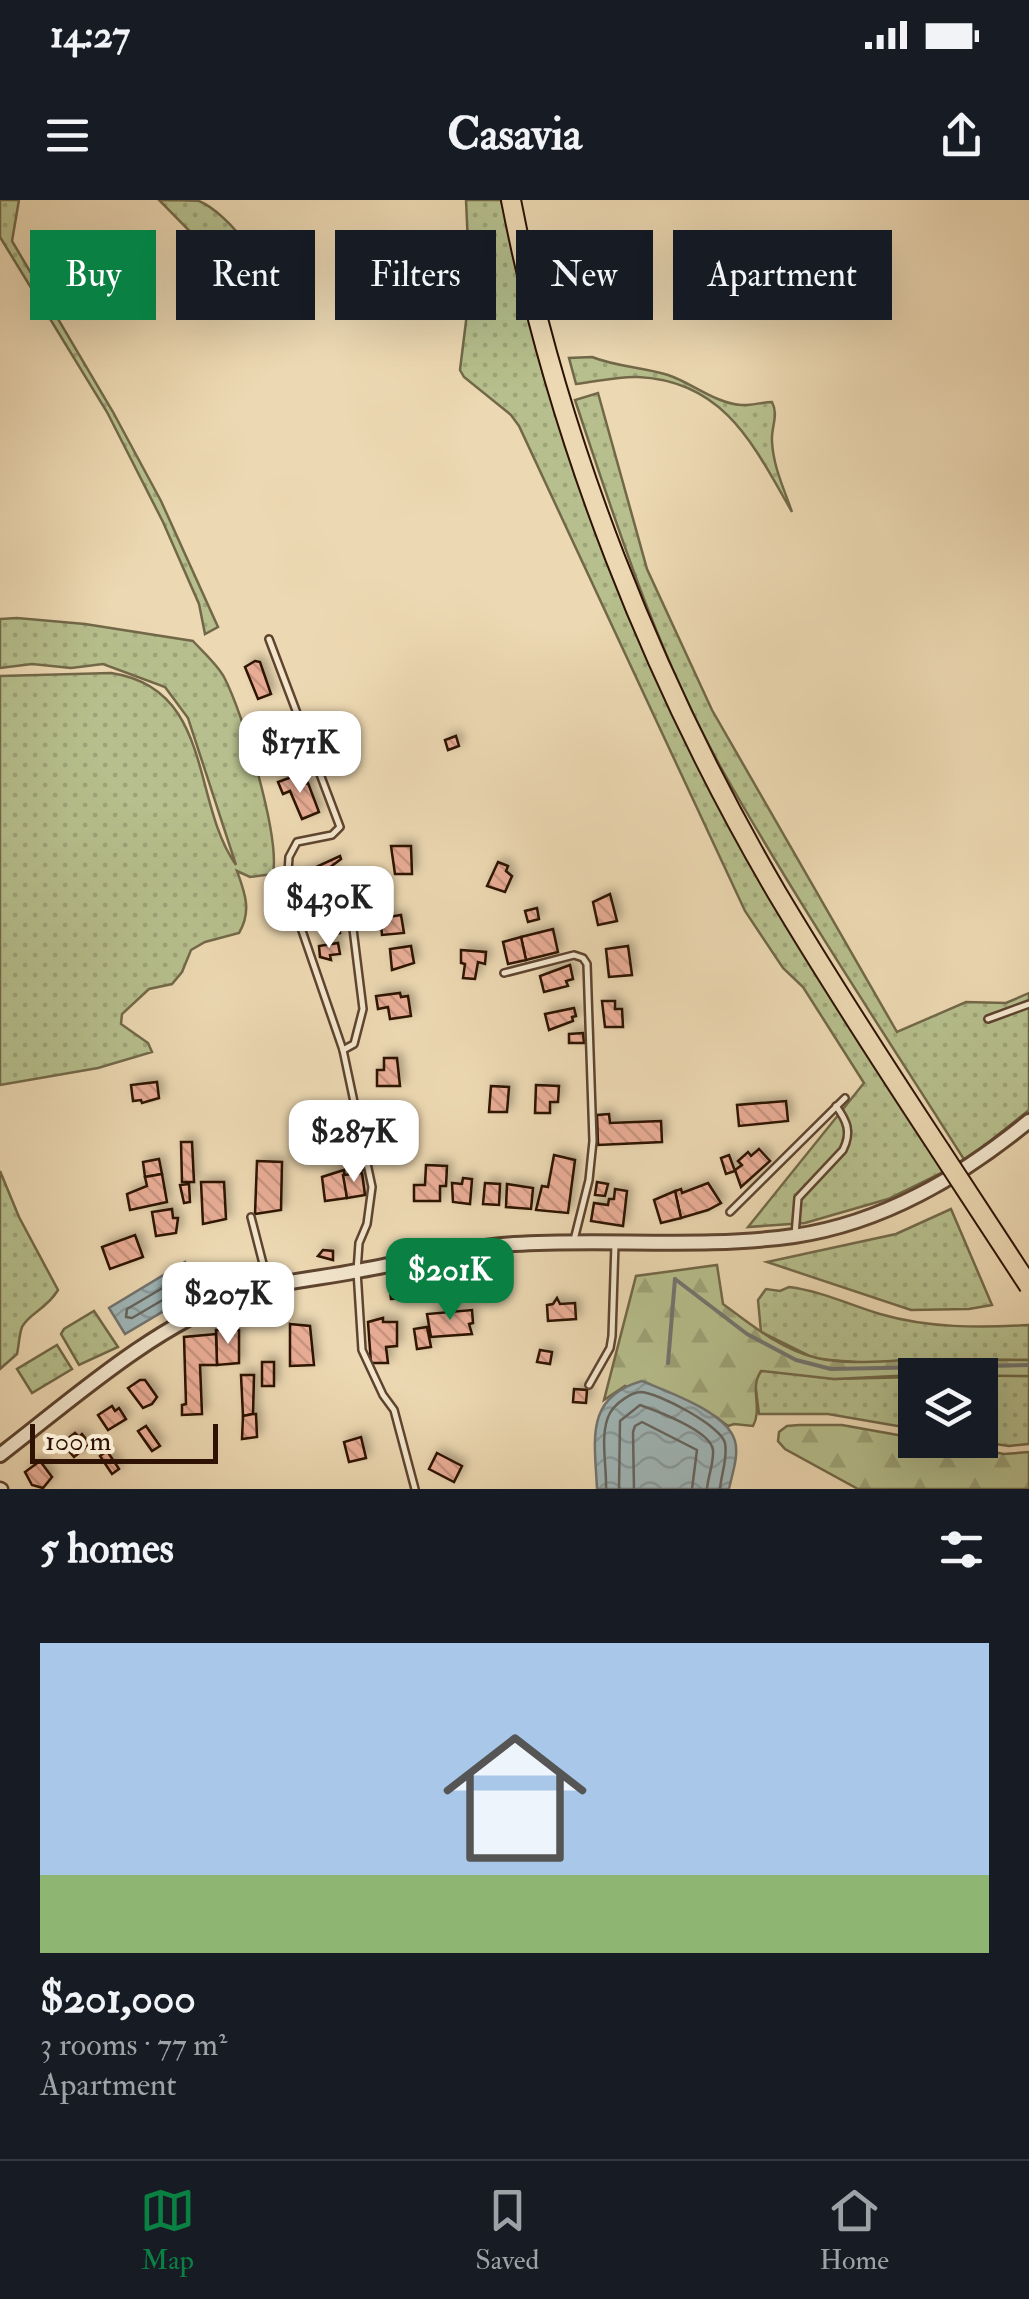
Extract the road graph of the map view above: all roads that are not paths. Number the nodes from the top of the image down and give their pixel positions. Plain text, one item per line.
1 (511, 200) edge
2 (270, 639) dead end
3 (362, 888) dead end
4 (504, 973) dead end
5 (1029, 1004) edge
6 (988, 1018) dead end
7 (343, 1050) junction
8 (845, 1098) dead end
9 (836, 1106) junction
10 (1029, 1121) edge
11 (730, 1212) dead end
12 (251, 1217) dead end
13 (794, 1236) junction
14 (614, 1243) junction
15 (574, 1244) junction
16 (482, 1247) junction
17 (435, 1253) junction
18 (357, 1272) junction
19 (450, 1282) junction
20 (269, 1286) junction
21 (1029, 1286) edge
22 (414, 1292) dead end
23 (588, 1386) dead end
24 (0, 1455) edge
25 (414, 1489) edge

1 - 21 main road, bridge
2 - 7 lane
3 - 7 lane
4 - 15 lane
5 - 6 lane
7 - 18 lane
8 - 9 lane
9 - 11 lane
9 - 13 lane
10 - 13 street
12 - 20 lane
13 - 14 street
14 - 15 street
14 - 23 lane
15 - 16 street
16 - 17 street
16 - 19 lane
17 - 18 street
17 - 19 lane
18 - 20 street
18 - 25 lane
19 - 22 lane
20 - 24 street

